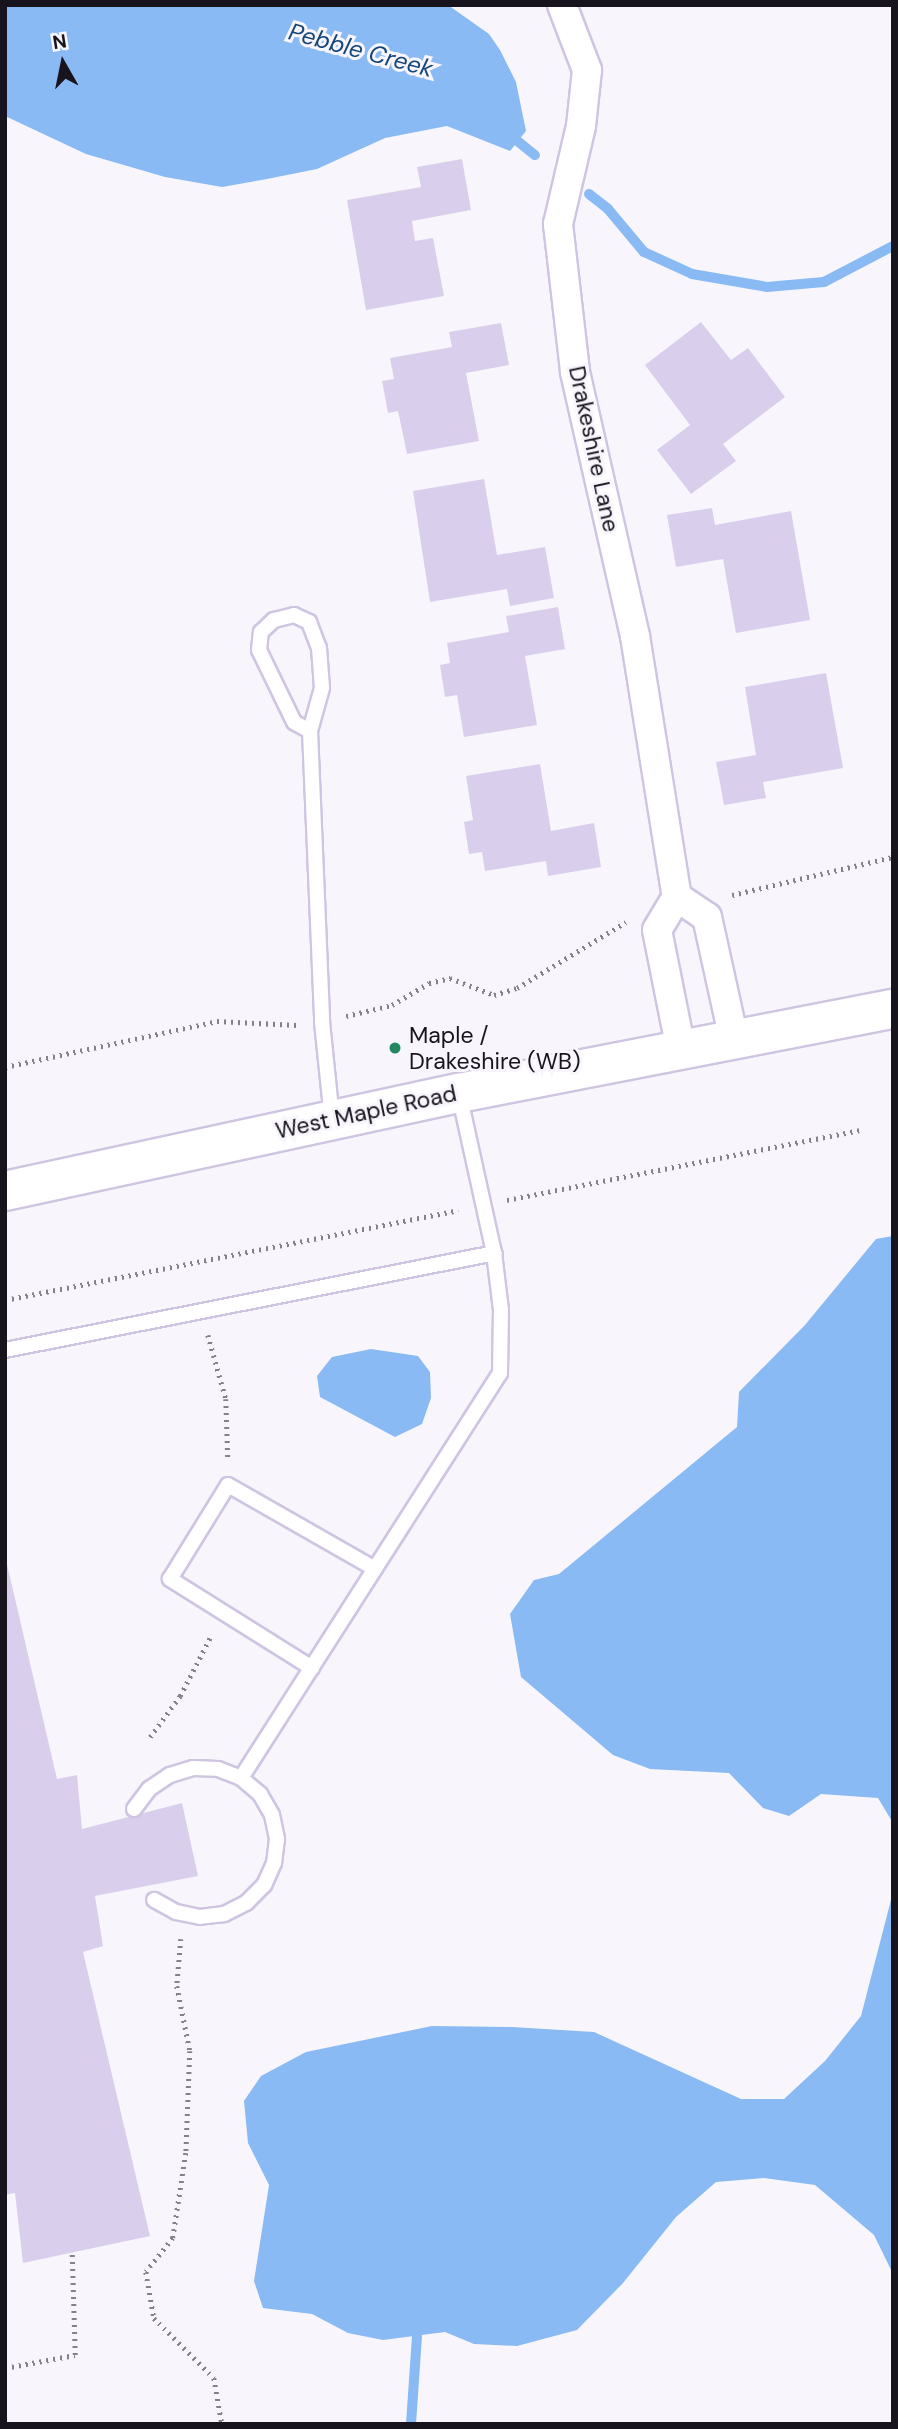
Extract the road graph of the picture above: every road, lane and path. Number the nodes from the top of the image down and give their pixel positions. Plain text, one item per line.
1 (562, 5) edge
2 (310, 731) junction
3 (893, 857) edge
4 (729, 896) dead end
5 (677, 897) junction
6 (639, 914) dead end
7 (893, 1009) edge
8 (322, 1022) junction
9 (734, 1040) junction
10 (681, 1051) junction
11 (5, 1067) edge
12 (459, 1093) junction
13 (332, 1119) junction
14 (859, 1130) dead end
15 (5, 1191) edge
16 (485, 1205) junction
17 (494, 1253) junction
18 (5, 1300) edge
19 (204, 1310) junction
20 (5, 1350) edge
21 (228, 1485) junction
22 (375, 1569) junction
23 (221, 1612) junction
24 (312, 1668) junction
25 (150, 1737) dead end
26 (241, 1778) junction
27 (135, 1809) dead end
28 (154, 1900) dead end
29 (187, 1914) junction
30 (72, 2253) dead end
31 (5, 2368) edge
32 (222, 2424) edge

1 - 5 street, Drakeshire Lane
2 - 2 lane
2 - 8 lane
3 - 4 path
5 - 9 street
5 - 10 street
6 - 8 path
7 - 9 main road, West Maple Road
8 - 11 path
8 - 13 lane
9 - 10 main road, West Maple Road
10 - 12 main road, West Maple Road
12 - 13 main road, West Maple Road
12 - 16 lane
13 - 15 main road, West Maple Road
14 - 16 path
16 - 17 lane
16 - 18 path
17 - 19 lane
17 - 22 lane
19 - 20 lane
19 - 21 path
21 - 22 lane
21 - 23 lane
22 - 24 lane
23 - 24 lane
23 - 25 path
24 - 26 lane
26 - 27 lane
26 - 29 lane
28 - 29 lane
29 - 32 path
30 - 31 path

